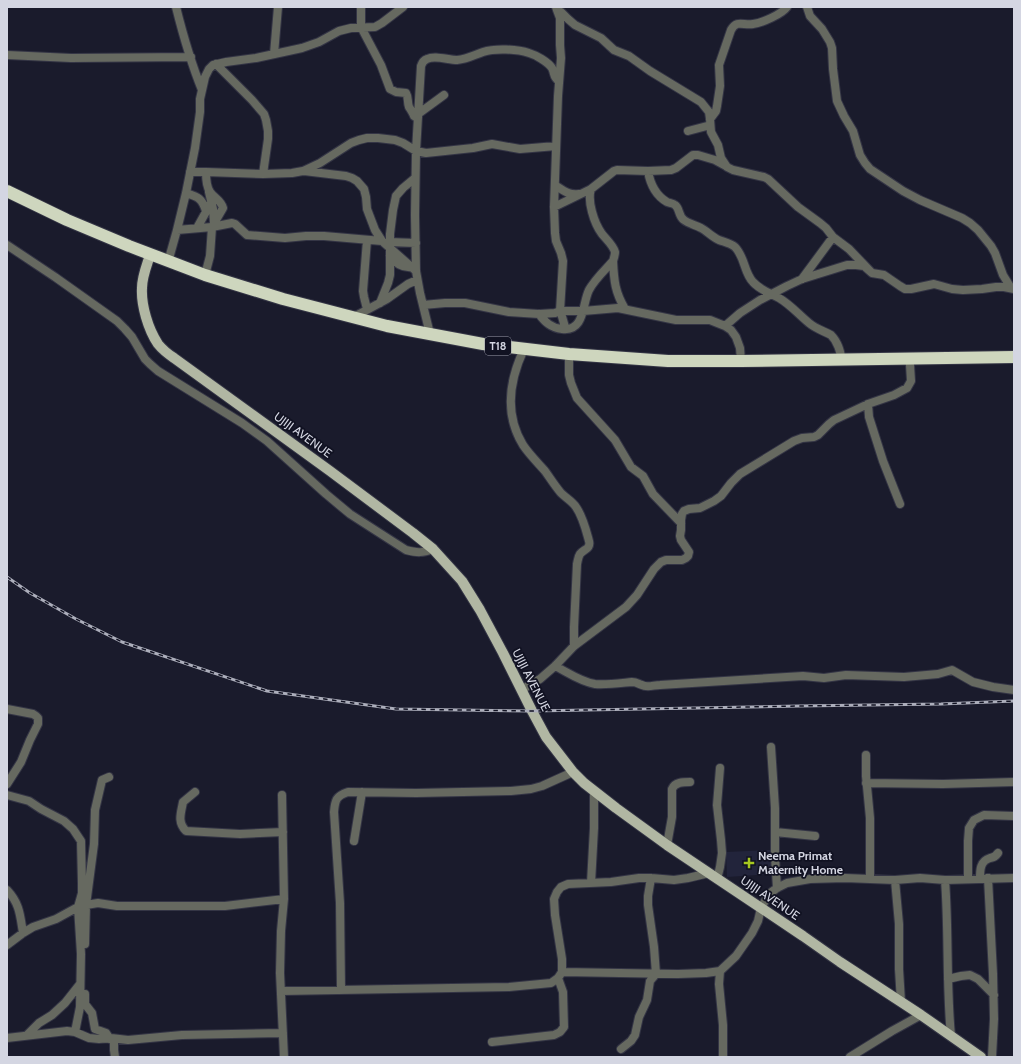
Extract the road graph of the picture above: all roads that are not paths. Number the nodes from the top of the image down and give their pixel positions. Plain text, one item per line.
1 (176, 7) edge
2 (278, 7) edge
3 (361, 7) edge
4 (403, 7) edge
5 (787, 7) edge
6 (807, 7) edge
7 (556, 8) edge
8 (361, 27) junction
9 (274, 54) junction
10 (7, 55) edge
11 (191, 57) junction
12 (216, 64) junction
13 (559, 81) junction
14 (202, 90) junction
15 (444, 95) dead end
16 (418, 116) junction
17 (710, 123) junction
18 (688, 131) dead end
19 (556, 146) junction
20 (416, 151) junction
21 (320, 163) junction
22 (727, 167) junction
23 (302, 171) junction
24 (648, 171) junction
25 (190, 172) junction
26 (206, 172) junction
27 (263, 174) junction
28 (346, 176) junction
29 (415, 178) junction
30 (555, 185) junction
31 (591, 188) junction
32 (7, 191) edge
33 (209, 191) junction
34 (186, 193) junction
35 (580, 194) junction
36 (589, 198) junction
37 (212, 201) junction
38 (554, 207) junction
39 (206, 211) junction
40 (213, 225) junction
41 (197, 228) junction
42 (177, 230) junction
43 (833, 237) junction
44 (367, 240) junction
45 (387, 243) junction
46 (416, 243) junction
47 (7, 245) edge
48 (150, 255) junction
49 (390, 256) junction
50 (612, 261) junction
51 (168, 262) junction
52 (414, 269) junction
53 (872, 273) junction
54 (205, 275) junction
55 (802, 279) junction
56 (417, 280) junction
57 (1013, 288) edge
58 (772, 294) junction
59 (380, 303) junction
60 (423, 305) junction
61 (367, 309) junction
62 (625, 309) junction
63 (560, 311) junction
64 (583, 311) junction
65 (539, 314) junction
66 (352, 318) junction
67 (725, 326) junction
68 (566, 329) junction
69 (430, 334) junction
70 (524, 349) junction
71 (569, 354) junction
72 (1014, 357) edge
73 (908, 358) junction
74 (842, 360) junction
75 (741, 361) junction
76 (868, 404) junction
77 (900, 504) dead end
78 (680, 523) junction
79 (433, 549) junction
80 (574, 646) junction
81 (554, 666) junction
82 (521, 690) junction
83 (1014, 690) edge
84 (7, 709) edge
85 (772, 747) dead end
86 (866, 755) dead end
87 (720, 768) dead end
88 (573, 772) junction
89 (109, 777) dead end
90 (690, 782) dead end
91 (1014, 782) edge
92 (866, 783) junction
93 (7, 784) edge
94 (195, 792) dead end
95 (362, 792) junction
96 (594, 792) junction
97 (7, 795) edge
98 (282, 795) dead end
99 (1014, 816) edge
100 (283, 832) junction
101 (775, 832) junction
102 (815, 836) dead end
103 (354, 841) dead end
104 (667, 845) junction
105 (998, 853) dead end
106 (713, 876) junction
107 (651, 878) junction
108 (870, 878) junction
109 (984, 878) junction
110 (1014, 878) edge
111 (968, 879) junction
112 (895, 880) junction
113 (945, 880) junction
114 (591, 883) junction
115 (778, 888) junction
116 (7, 890) edge
117 (284, 899) junction
118 (86, 905) junction
119 (78, 907) junction
120 (761, 908) junction
121 (23, 933) junction
122 (7, 945) edge
123 (720, 971) junction
124 (656, 974) junction
125 (560, 975) junction
126 (948, 979) junction
127 (80, 984) junction
128 (341, 990) junction
129 (281, 991) junction
130 (994, 995) junction
131 (901, 1002) junction
132 (921, 1015) junction
133 (76, 1032) junction
134 (283, 1034) junction
135 (27, 1035) junction
136 (951, 1036) junction
137 (7, 1038) edge
138 (112, 1039) junction
139 (492, 1042) dead end
140 (621, 1049) dead end
141 (115, 1057) edge
142 (284, 1057) edge
143 (723, 1057) edge
144 (850, 1057) edge
145 (981, 1057) edge
146 (992, 1057) edge

1 - 11 street
2 - 9 street
3 - 8 street
4 - 8 street
5 - 17 street
6 - 57 street
7 - 13 street
7 - 17 street
8 - 9 street
8 - 16 street
9 - 12 street
10 - 11 street
11 - 14 street
12 - 14 street
12 - 27 street
13 - 16 street
13 - 19 street
14 - 25 street
15 - 16 street
16 - 20 street
17 - 18 street
17 - 22 street
19 - 20 street
19 - 30 street
20 - 21 street
20 - 29 street
21 - 23 street
21 - 28 street
22 - 24 street
22 - 43 street
23 - 27 street
23 - 28 street
24 - 31 street
24 - 58 street
25 - 26 street
25 - 34 street
26 - 27 street
26 - 33 street
28 - 45 street
29 - 45 street
29 - 46 street
30 - 35 street
30 - 38 street
31 - 35 street
31 - 36 street
32 - 48 highway, T18
33 - 37 street
33 - 40 street
34 - 39 street
34 - 42 street
35 - 36 street
35 - 38 street
36 - 50 street
37 - 39 street
37 - 40 street
38 - 63 street
39 - 41 street
40 - 41 street
40 - 44 street
40 - 54 street
41 - 42 street
42 - 51 street
43 - 53 street
43 - 55 street
44 - 45 street
44 - 61 street
45 - 46 street
45 - 49 street
45 - 52 street
46 - 52 street
47 - 79 street
48 - 51 highway, T18
48 - 79 main road, UJIJI AVENUE
49 - 52 street
49 - 59 street
50 - 62 street
50 - 64 street
51 - 54 highway, T18
52 - 56 street
53 - 55 street
53 - 57 street
54 - 66 highway, T18
55 - 58 street
56 - 59 street
56 - 60 street
58 - 67 street
58 - 74 street
59 - 61 street
60 - 65 street
60 - 69 street
61 - 66 street
62 - 64 street
62 - 67 street
63 - 64 street
63 - 65 street
63 - 68 street
64 - 68 street
65 - 68 street
66 - 69 highway, T18
67 - 75 street
69 - 70 highway, T18
70 - 71 highway, T18
70 - 80 street
71 - 75 highway, T18
71 - 78 street
72 - 73 highway, T18
73 - 74 highway, T18
73 - 76 street
74 - 75 highway, T18
76 - 77 street
76 - 78 street
78 - 80 street
79 - 82 main road, UJIJI AVENUE
80 - 81 street
81 - 82 street
81 - 83 street
82 - 88 main road, UJIJI AVENUE
84 - 93 street
85 - 101 street
86 - 92 street
87 - 106 street
88 - 95 street
88 - 96 main road, UJIJI AVENUE
89 - 118 street
90 - 104 street
91 - 92 street
92 - 108 street
94 - 100 street
95 - 103 street
95 - 128 street
96 - 104 main road, UJIJI AVENUE
96 - 114 street
97 - 119 street
98 - 100 street
99 - 111 street
100 - 117 street
101 - 102 street
101 - 115 street
104 - 106 main road, UJIJI AVENUE
105 - 109 street
106 - 107 street
106 - 120 main road, UJIJI AVENUE
107 - 114 street
107 - 124 street
108 - 112 street
108 - 115 street
109 - 110 street
109 - 111 street
109 - 130 street
111 - 113 street
112 - 113 street
112 - 131 street
113 - 126 street
114 - 125 street
115 - 120 street
116 - 121 street
117 - 118 street
117 - 129 street
118 - 119 street
118 - 138 street
119 - 121 street
119 - 127 street
120 - 123 street
120 - 131 main road, UJIJI AVENUE
121 - 122 street
123 - 124 street
123 - 143 street
124 - 125 street
124 - 140 street
125 - 128 street
125 - 139 street
126 - 130 street
126 - 136 street
127 - 133 street
127 - 135 street
128 - 129 street
129 - 134 street
130 - 146 street
131 - 132 main road, UJIJI AVENUE
132 - 136 main road, UJIJI AVENUE
132 - 144 street
133 - 135 street
133 - 138 street
134 - 138 street
134 - 142 street
135 - 137 street
136 - 145 main road, UJIJI AVENUE
138 - 141 street

